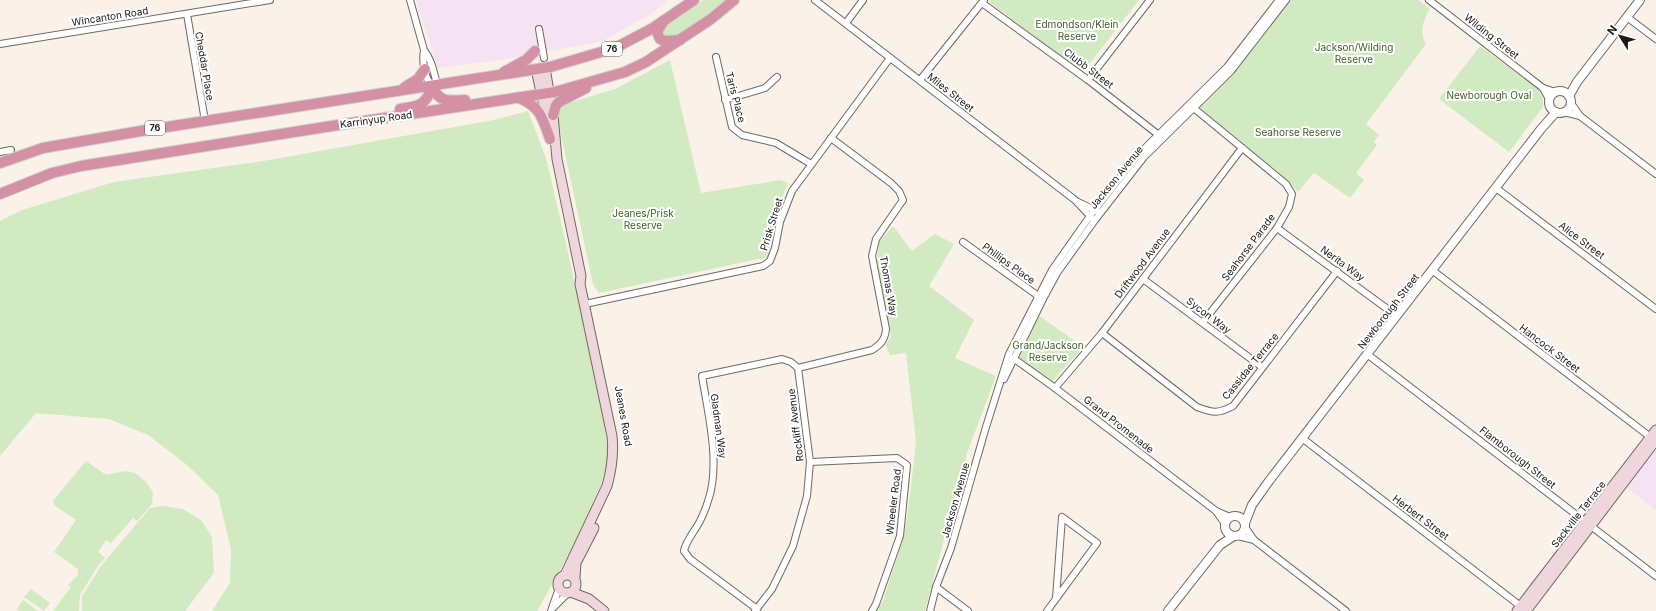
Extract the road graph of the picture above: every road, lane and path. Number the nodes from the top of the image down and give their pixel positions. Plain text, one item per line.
1 (270, 0) edge
2 (410, 0) edge
3 (694, 0) edge
4 (734, 0) edge
5 (815, 0) edge
6 (863, 0) edge
7 (1150, 0) edge
8 (1279, 0) edge
9 (1286, 0) edge
10 (1429, 0) edge
11 (1640, 0) edge
12 (983, 1) edge
13 (187, 14) junction
14 (1627, 17) junction
15 (668, 18) junction
16 (846, 24) junction
17 (539, 29) dead end
18 (1656, 39) edge
19 (680, 40) junction
20 (0, 44) edge
21 (424, 50) junction
22 (534, 51) dead end
23 (716, 57) dead end
24 (890, 58) junction
25 (542, 65) junction
26 (426, 70) junction
27 (624, 72) junction
28 (499, 75) junction
29 (777, 77) dead end
30 (920, 80) junction
31 (1088, 80) junction
32 (432, 86) junction
33 (1543, 88) junction
34 (404, 89) junction
35 (545, 95) junction
36 (1564, 96) junction
37 (519, 98) junction
38 (725, 100) junction
39 (500, 101) junction
40 (1191, 106) junction
41 (1555, 108) junction
42 (553, 115) junction
43 (1580, 116) junction
44 (205, 121) junction
45 (338, 125) junction
46 (1160, 136) junction
47 (550, 138) junction
48 (831, 138) junction
49 (1242, 148) junction
50 (11, 150) dead end
51 (0, 152) edge
52 (557, 159) junction
53 (0, 163) edge
54 (811, 164) junction
55 (1656, 174) edge
56 (1496, 188) junction
57 (0, 194) edge
58 (1075, 200) junction
59 (1097, 212) junction
60 (1092, 218) junction
61 (1277, 228) junction
62 (963, 242) dead end
63 (1432, 270) junction
64 (1337, 271) junction
65 (1143, 279) junction
66 (1040, 298) junction
67 (587, 304) junction
68 (1656, 309) edge
69 (1397, 316) junction
70 (1203, 322) junction
71 (1102, 333) junction
72 (1008, 354) junction
73 (1367, 354) junction
74 (1015, 359) junction
75 (1262, 367) junction
76 (798, 368) junction
77 (1055, 388) junction
78 (997, 393) junction
79 (1302, 438) junction
80 (1655, 438) edge
81 (810, 462) junction
82 (1252, 505) junction
83 (1216, 511) junction
84 (1233, 516) junction
85 (1589, 524) junction
86 (1245, 525) junction
87 (1225, 526) junction
88 (1236, 536) junction
89 (1254, 540) junction
90 (1220, 545) junction
91 (565, 575) junction
92 (1656, 576) edge
93 (570, 587) junction
94 (936, 587) junction
95 (1056, 598) junction
96 (552, 610) edge
97 (756, 610) edge
98 (1523, 610) edge
99 (604, 611) edge
100 (872, 611) edge
101 (930, 611) edge
102 (968, 611) edge
103 (1047, 611) edge
104 (1168, 611) edge
105 (1346, 611) edge

1 - 13 street, Wincanton Road
2 - 21 street
3 - 15 highway, 76
4 - 19 highway, Karrinyup Road
5 - 16 street, Miles Street
6 - 16 street
7 - 31 street
8 - 40 street, Jackson Avenue
9 - 40 street, Jackson Avenue
10 - 33 street, Wilding Street
11 - 14 street, Newborough Street
12 - 30 street
12 - 31 street, Clubb Street
13 - 20 street, Wincanton Road
13 - 44 street, Cheddar Place
14 - 18 street
14 - 36 street, Newborough Street
15 - 19 highway
15 - 25 highway, 76
16 - 24 street, Miles Street
17 - 25 street
19 - 27 highway, Karrinyup Road
21 - 26 street
21 - 32 street
22 - 28 highway
23 - 38 street, Taris Place
24 - 30 street, Miles Street
24 - 48 street, Prisk Street
25 - 28 highway, 76
25 - 35 main road, Jeanes Road
26 - 32 street
26 - 34 highway
27 - 35 highway, Karrinyup Road
27 - 42 highway
28 - 32 highway, 76
29 - 38 street
30 - 58 street, Miles Street
31 - 46 street, Clubb Street
32 - 34 highway, 76
32 - 39 highway
32 - 45 highway
33 - 36 street, Wilding Street
33 - 41 street, Wilding Street
34 - 44 highway, 76
35 - 37 highway, Karrinyup Road
35 - 42 main road, Jeanes Road
35 - 47 main road, Jeanes Road
36 - 41 street, Newborough Street
36 - 41 street, Newborough Street
36 - 43 street
37 - 39 highway, Karrinyup Road
37 - 47 highway
38 - 54 street, Taris Place
39 - 45 highway, Karrinyup Road
40 - 46 street, Jackson Avenue
40 - 49 street, Seahorse Parade
41 - 43 street
41 - 56 street, Newborough Street
42 - 52 main road, Jeanes Road
43 - 55 street
44 - 53 highway, 76
45 - 57 highway, Karrinyup Road
46 - 59 street, Jackson Avenue
47 - 52 main road, Jeanes Road
48 - 54 street, Prisk Street
48 - 76 street, Thomas Way
49 - 61 street, Seahorse Parade
49 - 65 street, Driftwood Avenue
50 - 51 street
52 - 67 main road, Jeanes Road
54 - 67 street, Prisk Street
56 - 63 street, Newborough Street
56 - 68 street, Alice Street
58 - 59 street, Miles Street
58 - 60 street, Miles Street
59 - 60 street, Jackson Avenue
60 - 66 street, Jackson Avenue
61 - 64 street, Nerita Way
61 - 70 street, Seahorse Parade
62 - 66 street, Phillips Place
63 - 69 street, Newborough Street
63 - 80 street, Hancock Street
64 - 69 street, Nerita Way
64 - 75 street, Cassidae Terrace
65 - 70 street, Sycon Way
65 - 71 street, Driftwood Avenue
66 - 72 street, Jackson Avenue
66 - 74 street, Jackson Avenue
67 - 91 main road, Jeanes Road
67 - 93 main road, Jeanes Road
69 - 73 street, Newborough Street
70 - 75 street, Sycon Way
71 - 75 street, Cassidae Terrace
71 - 77 street, Driftwood Avenue
72 - 74 street, Grand Promenade
72 - 78 street, Jackson Avenue
73 - 79 street, Newborough Street
73 - 85 street, Flamborough Street
74 - 77 street, Grand Promenade
74 - 78 street, Jackson Avenue
76 - 81 street, Rockliff Avenue
76 - 97 street, Gladman Way
77 - 83 street, Grand Promenade
78 - 94 street, Jackson Avenue
79 - 82 street, Newborough Street
79 - 98 street, Herbert Street
80 - 85 main road, Sackville Terrace
81 - 97 street, Rockliff Avenue
81 - 100 street, Wheeler Road
82 - 84 street, Newborough Street
82 - 86 street, Newborough Street
83 - 84 street, Grand Promenade
83 - 87 street, Grand Promenade
84 - 86 street
84 - 87 street, Newborough Street
85 - 92 street, Flamborough Street
85 - 98 main road, Sackville Terrace
86 - 88 street, Newborough Street
86 - 89 street
87 - 88 street
87 - 90 street, Newborough Street
88 - 89 street
88 - 90 street, Newborough Street
89 - 105 street
90 - 104 street, Newborough Street
91 - 93 main road
91 - 93 main road, Jeanes Road
93 - 96 street, Jeanes Road
93 - 96 street, Jeanes Road
93 - 99 main road
94 - 101 street, Jackson Avenue
94 - 102 street
95 - 95 street
95 - 103 street

